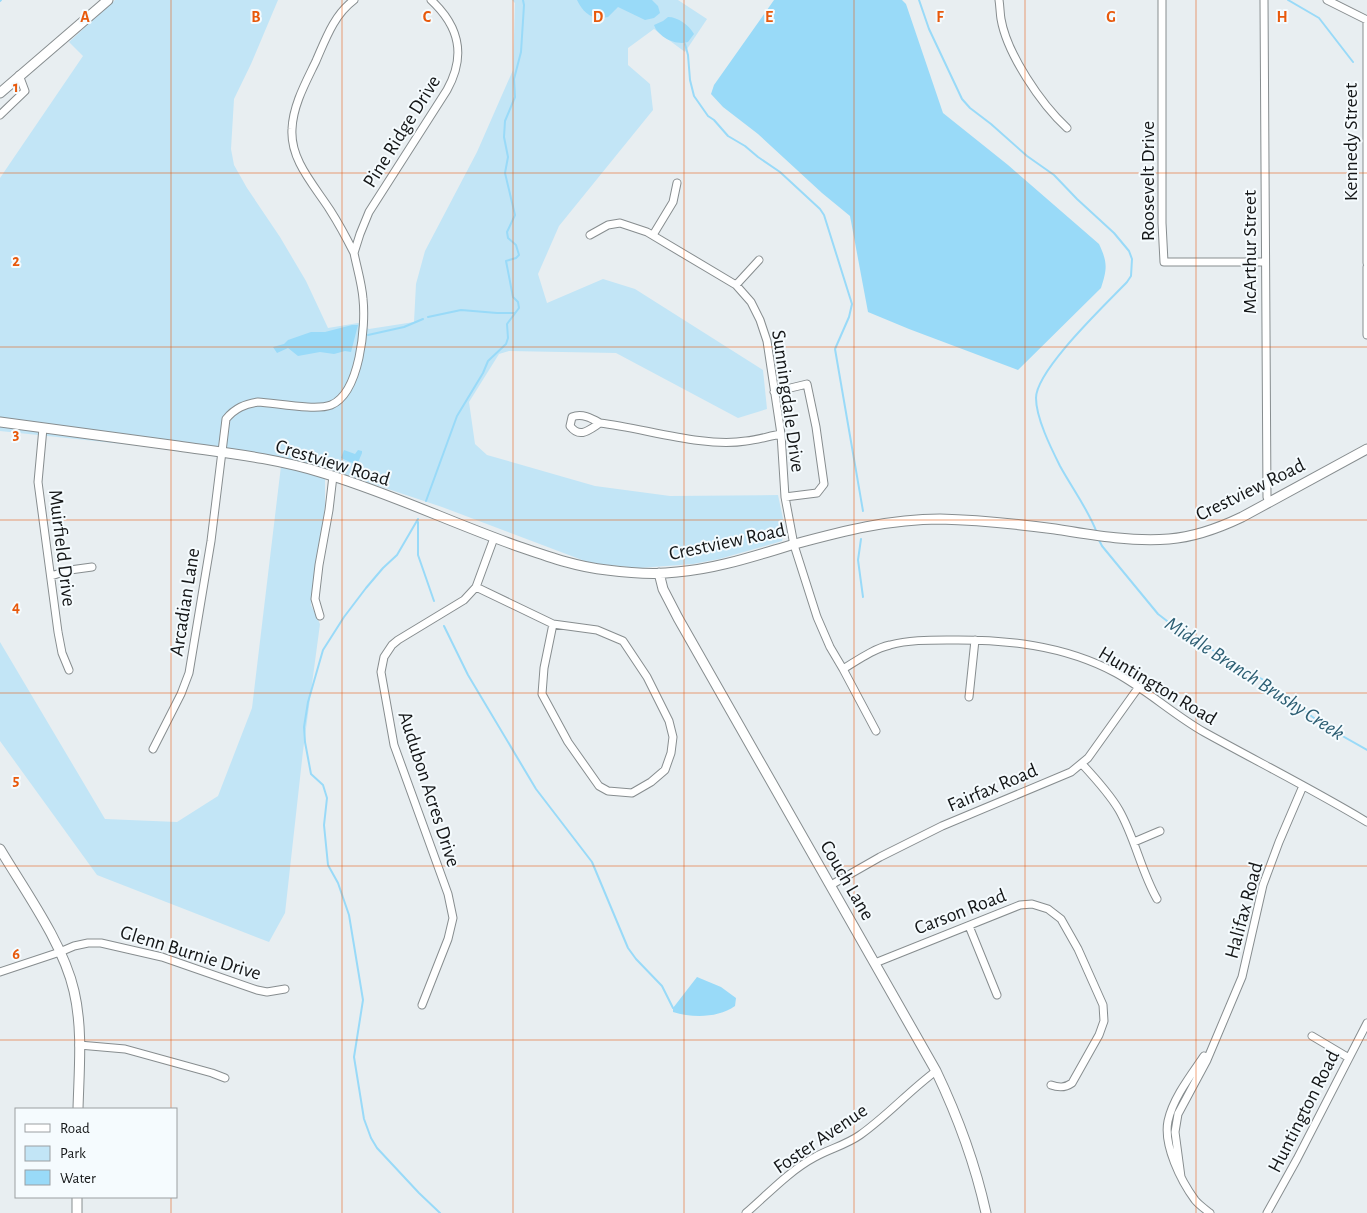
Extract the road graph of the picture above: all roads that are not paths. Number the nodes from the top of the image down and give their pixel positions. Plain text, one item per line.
1 (108, 0) edge
2 (354, 0) edge
3 (431, 0) edge
4 (1000, 0) edge
5 (1162, 0) edge
6 (1264, 0) edge
7 (1327, 0) edge
8 (1367, 20) edge
9 (19, 75) junction
10 (0, 93) edge
11 (0, 116) edge
12 (1067, 128) dead end
13 (677, 183) dead end
14 (590, 235) dead end
15 (653, 235) junction
16 (354, 253) junction
17 (759, 260) dead end
18 (1265, 262) junction
19 (1367, 263) edge
20 (1367, 267) edge
21 (736, 285) junction
22 (1367, 335) edge
23 (774, 392) junction
24 (0, 422) edge
25 (600, 422) dead end
26 (43, 428) junction
27 (781, 434) junction
28 (1367, 449) edge
29 (221, 452) junction
30 (333, 476) junction
31 (785, 497) junction
32 (1269, 502) junction
33 (494, 538) junction
34 (794, 545) junction
35 (92, 568) dead end
36 (659, 573) junction
37 (52, 576) junction
38 (476, 587) junction
39 (320, 616) dead end
40 (553, 624) junction
41 (975, 640) junction
42 (843, 669) junction
43 (69, 670) dead end
44 (1138, 688) junction
45 (970, 697) dead end
46 (876, 731) dead end
47 (154, 749) dead end
48 (1082, 764) junction
49 (1303, 786) junction
50 (1367, 822) edge
51 (1160, 831) dead end
52 (1134, 842) junction
53 (0, 849) edge
54 (831, 885) junction
55 (1157, 899) dead end
56 (969, 926) junction
57 (60, 952) junction
58 (875, 963) junction
59 (0, 972) edge
60 (285, 989) dead end
61 (997, 995) dead end
62 (422, 1005) dead end
63 (1367, 1023) edge
64 (1312, 1036) dead end
65 (79, 1045) junction
66 (1349, 1058) junction
67 (936, 1071) junction
68 (225, 1078) dead end
69 (1051, 1085) dead end
70 (78, 1108) edge
71 (77, 1198) edge
72 (77, 1213) edge
73 (746, 1213) edge
74 (986, 1213) edge
75 (1210, 1213) edge
76 (1267, 1213) edge

1 - 9 street
2 - 16 street, Pine Ridge Drive
3 - 16 street, Pine Ridge Drive
4 - 12 street
5 - 18 street, Roosevelt Drive
6 - 18 street, McArthur Street
7 - 8 street
8 - 19 street, Kennedy Street
9 - 10 street
9 - 11 street
13 - 15 street
14 - 15 street, Sunningdale Drive
15 - 21 street, Sunningdale Drive
16 - 29 street, Pine Ridge Drive
17 - 21 street
18 - 32 street, McArthur Street
20 - 22 street
21 - 23 street, Sunningdale Drive
23 - 27 street, Sunningdale Drive
23 - 31 street
24 - 26 street, Crestview Road
25 - 27 street
26 - 29 street, Crestview Road
26 - 37 street, Muirfield Drive
27 - 31 street, Sunningdale Drive
28 - 32 street, Crestview Road
29 - 30 street, Crestview Road
29 - 47 street, Arcadian Lane
30 - 33 street, Crestview Road
30 - 39 street
31 - 34 street, Sunningdale Drive
32 - 34 street, Crestview Road
33 - 36 street, Crestview Road
33 - 38 street, Audubon Acres Drive
34 - 36 street, Crestview Road
34 - 42 street
35 - 37 street
36 - 54 street, Couch Lane
37 - 43 street, Muirfield Drive
38 - 40 street
38 - 62 street, Audubon Acres Drive
40 - 40 street
41 - 42 street, Huntington Road
41 - 44 street, Huntington Road
41 - 45 street
42 - 46 street
44 - 48 street, Fairfax Road
44 - 49 street, Huntington Road
48 - 52 street
48 - 54 street, Fairfax Road
49 - 50 street, Huntington Road
49 - 75 street, Halifax Road
51 - 52 street
52 - 55 street
53 - 57 street
54 - 58 street, Couch Lane
56 - 58 street, Carson Road
56 - 61 street
56 - 69 street, Carson Road
57 - 59 street, Glenn Burnie Drive
57 - 60 street, Glenn Burnie Drive
57 - 65 street
58 - 67 street, Couch Lane
63 - 66 street, Huntington Road
64 - 66 street
65 - 68 street
65 - 70 street
66 - 76 street, Huntington Road
67 - 73 street, Foster Avenue
67 - 74 street, Couch Lane
71 - 72 street

